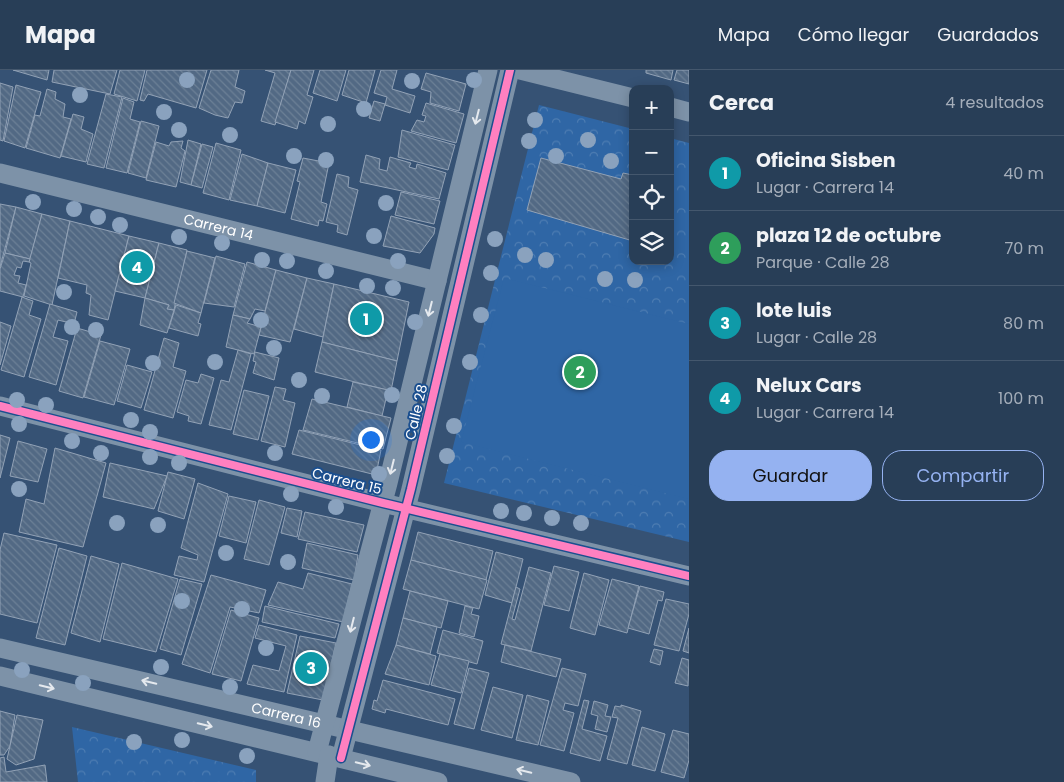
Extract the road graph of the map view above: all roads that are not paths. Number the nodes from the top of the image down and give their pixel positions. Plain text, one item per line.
1 (488, 70) edge
2 (510, 70) edge
3 (520, 70) edge
4 (629, 97) edge
5 (674, 108) edge
6 (689, 112) edge
7 (0, 173) edge
8 (437, 281) junction
9 (0, 406) edge
10 (383, 503) junction
11 (406, 508) junction
12 (689, 576) edge
13 (0, 648) edge
14 (0, 676) edge
15 (326, 724) junction
16 (350, 729) junction
17 (329, 755) junction
18 (325, 782) edge
19 (438, 782) edge
20 (571, 782) edge

1 -> 8 street, Calle 28
2 - 11 street, Calle 28
3 - 4 street
5 - 6 street
7 - 8 street, Carrera 14
8 -> 10 street, Calle 28
9 - 10 street, Carrera 15
10 - 11 street, Carrera 15
10 -> 15 street, Calle 28
11 - 12 street, Carrera 15
11 - 16 street, Calle 28
15 -> 13 street, Carrera 16
14 -> 17 street
15 - 16 street, Carrera 16
15 - 17 street, Calle 28
16 - 17 street, Calle 28
20 -> 16 street, Carrera 16
17 - 18 street
17 -> 19 street

